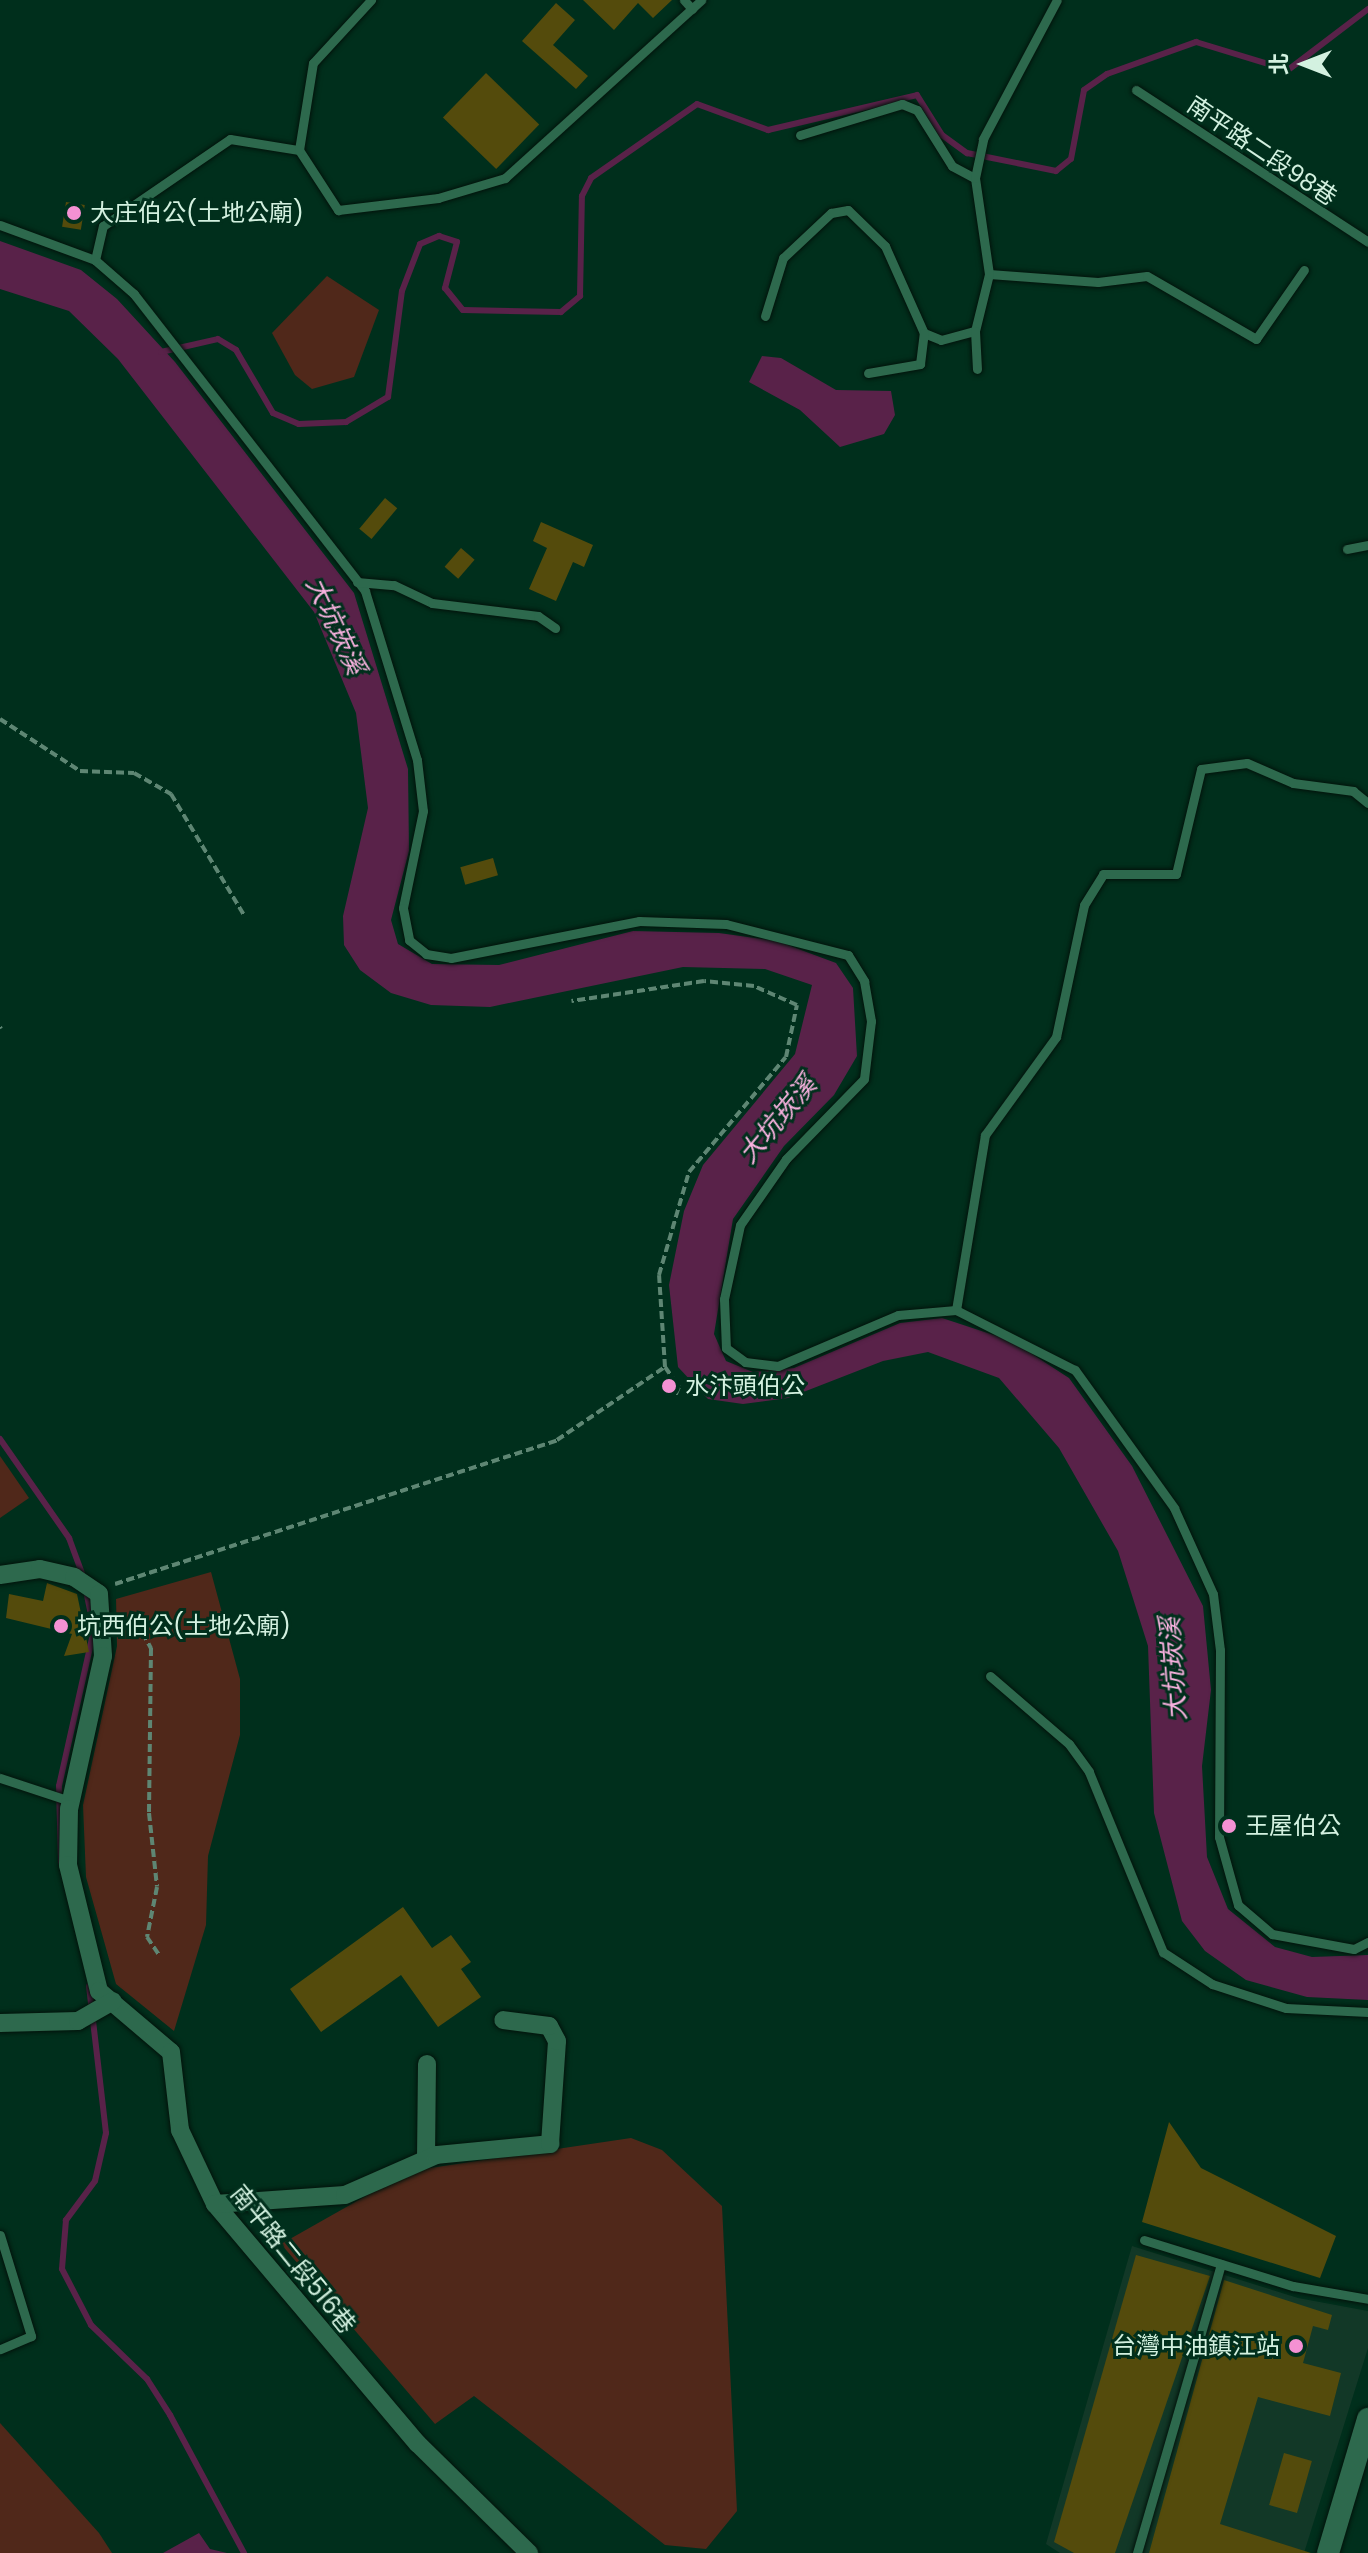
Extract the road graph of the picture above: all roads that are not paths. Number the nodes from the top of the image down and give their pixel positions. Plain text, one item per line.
1 (371, 0) edge
2 (684, 0) edge
3 (701, 0) edge
4 (1057, 0) edge
5 (692, 9) junction
6 (1136, 90) dead end
7 (800, 135) dead end
8 (299, 150) junction
9 (976, 174) junction
10 (0, 225) edge
11 (1368, 242) edge
12 (95, 260) junction
13 (1304, 270) dead end
14 (989, 274) junction
15 (765, 316) dead end
16 (975, 331) junction
17 (924, 333) junction
18 (977, 369) dead end
19 (868, 373) dead end
20 (1368, 545) edge
21 (1347, 549) dead end
22 (357, 582) junction
23 (555, 628) dead end
24 (1368, 803) edge
25 (956, 1310) junction
26 (0, 1575) edge
27 (990, 1676) dead end
28 (0, 1778) edge
29 (70, 1800) junction
30 (1368, 1942) edge
31 (109, 2005) junction
32 (1368, 2012) edge
33 (503, 2020) dead end
34 (0, 2023) edge
35 (427, 2064) dead end
36 (426, 2158) junction
37 (215, 2204) junction
38 (0, 2235) edge
39 (1144, 2240) dead end
40 (1221, 2264) junction
41 (1368, 2299) edge
42 (0, 2349) edge
43 (1368, 2419) edge
44 (529, 2553) edge
45 (1137, 2553) edge
46 (1328, 2553) edge

1 - 8 lane
2 - 5 lane
3 - 5 lane
4 - 9 lane
5 - 8 lane
6 - 11 lane, 南平路二段98巷
7 - 9 lane
8 - 12 lane
9 - 14 lane
10 - 12 lane
12 - 22 lane
13 - 14 lane
14 - 16 lane
15 - 17 lane
16 - 17 lane
16 - 18 lane
17 - 19 lane
20 - 21 lane
22 - 23 lane
22 - 25 lane
24 - 25 lane
25 - 30 lane
26 - 29 street, 南平路二段516巷
27 - 32 lane
28 - 29 lane
29 - 31 street, 南平路二段516巷
31 - 34 street
31 - 37 street, 南平路二段516巷
33 - 36 street
35 - 36 street
36 - 37 street
37 - 44 street, 南平路二段516巷
38 - 42 lane
39 - 40 lane
40 - 41 lane
40 - 45 lane
43 - 46 street

